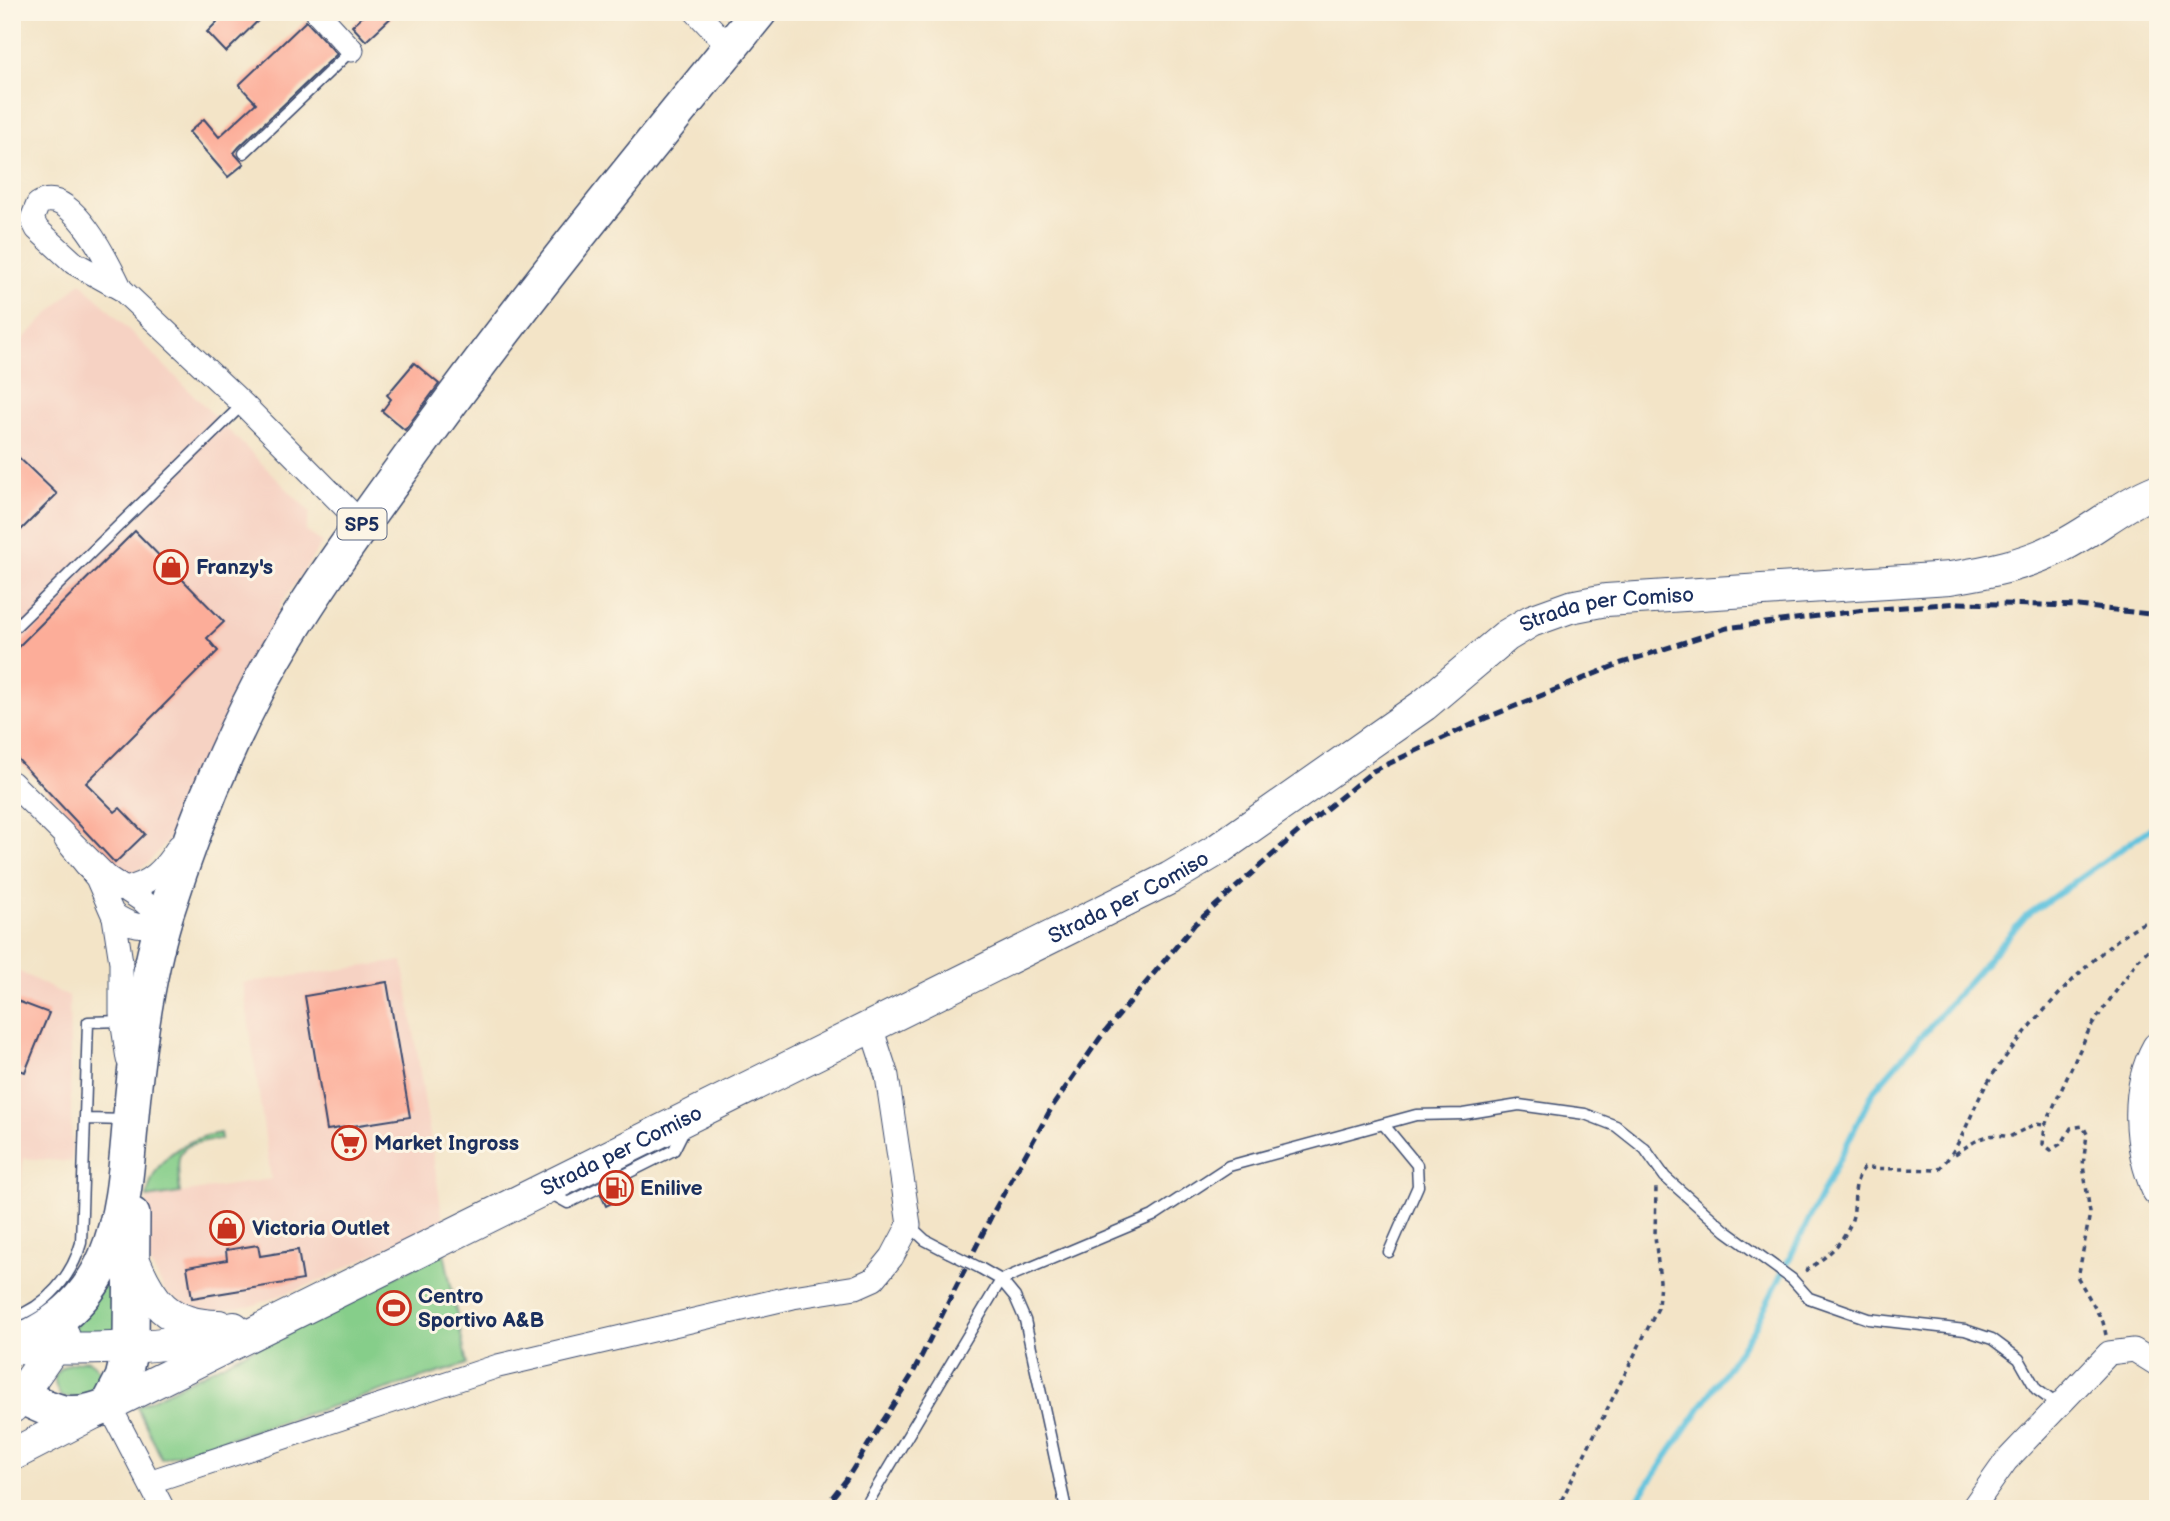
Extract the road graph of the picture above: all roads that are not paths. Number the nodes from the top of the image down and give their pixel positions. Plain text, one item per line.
1 (317, 12) edge
2 (696, 12) edge
3 (758, 12) edge
4 (730, 48) junction
5 (352, 50) joint
6 (244, 153) dead end
7 (97, 239) junction
8 (74, 263) junction
9 (121, 289) junction
10 (243, 404) junction
11 (2158, 490) edge
12 (362, 524) junction
13 (12, 631) edge
14 (12, 783) edge
15 (206, 802) junction
16 (66, 840) junction
17 (124, 889) junction
18 (113, 914) junction
19 (164, 920) junction
20 (122, 1021) junction
21 (870, 1027) junction
22 (2158, 1048) edge
23 (132, 1104) junction
24 (87, 1119) junction
25 (1384, 1125) junction
26 (2158, 1190) edge
27 (909, 1225) junction
28 (1389, 1252) dead end
29 (132, 1256) junction
30 (1001, 1280) junction
31 (321, 1298) junction
32 (82, 1299) junction
33 (12, 1318) edge
34 (245, 1324) junction
35 (131, 1345) junction
36 (12, 1346) edge
37 (69, 1348) junction
38 (2158, 1365) edge
39 (15, 1398) edge
40 (2058, 1405) junction
41 (108, 1406) junction
42 (72, 1415) junction
43 (12, 1455) edge
44 (149, 1482) junction
45 (163, 1509) edge
46 (864, 1509) edge
47 (1066, 1509) edge
48 (1972, 1509) edge

1 - 5 street
2 - 4 street
3 - 4 main road, SP5
4 - 12 main road, SP5
5 - 6 lane
7 - 8 street
7 - 8 street
7 - 9 street
8 - 9 street
9 - 10 street
10 - 12 street
10 - 13 lane
11 - 21 main road, Strada per Comiso
12 - 15 main road, SP5
14 - 16 street
15 - 17 street
15 - 19 main road, SP5
16 - 17 street
16 - 18 street
17 - 19 street
18 - 19 street
18 - 20 street
19 - 23 main road, SP5
20 - 23 street
20 - 24 lane
21 - 27 street
21 - 31 main road, Strada per Comiso
22 - 26 main road
23 - 24 lane
23 - 29 main road
23 - 32 main road
24 - 33 lane
25 - 28 lane
25 - 30 lane
25 - 40 lane
27 - 30 lane, bridge
27 - 44 street
29 - 34 main road
29 - 35 main road
30 - 46 lane
30 - 47 lane
31 - 34 main road
31 - 41 main road, Strada per Comiso
32 - 36 main road
32 - 37 main road
34 - 35 main road
35 - 37 main road
35 - 41 main road
36 - 37 main road
37 - 39 main road
37 - 41 main road
37 - 42 main road
38 - 40 street
39 - 42 main road
40 - 48 street
41 - 42 main road
41 - 43 main road, Strada per Comiso
41 - 44 street
44 - 45 street

